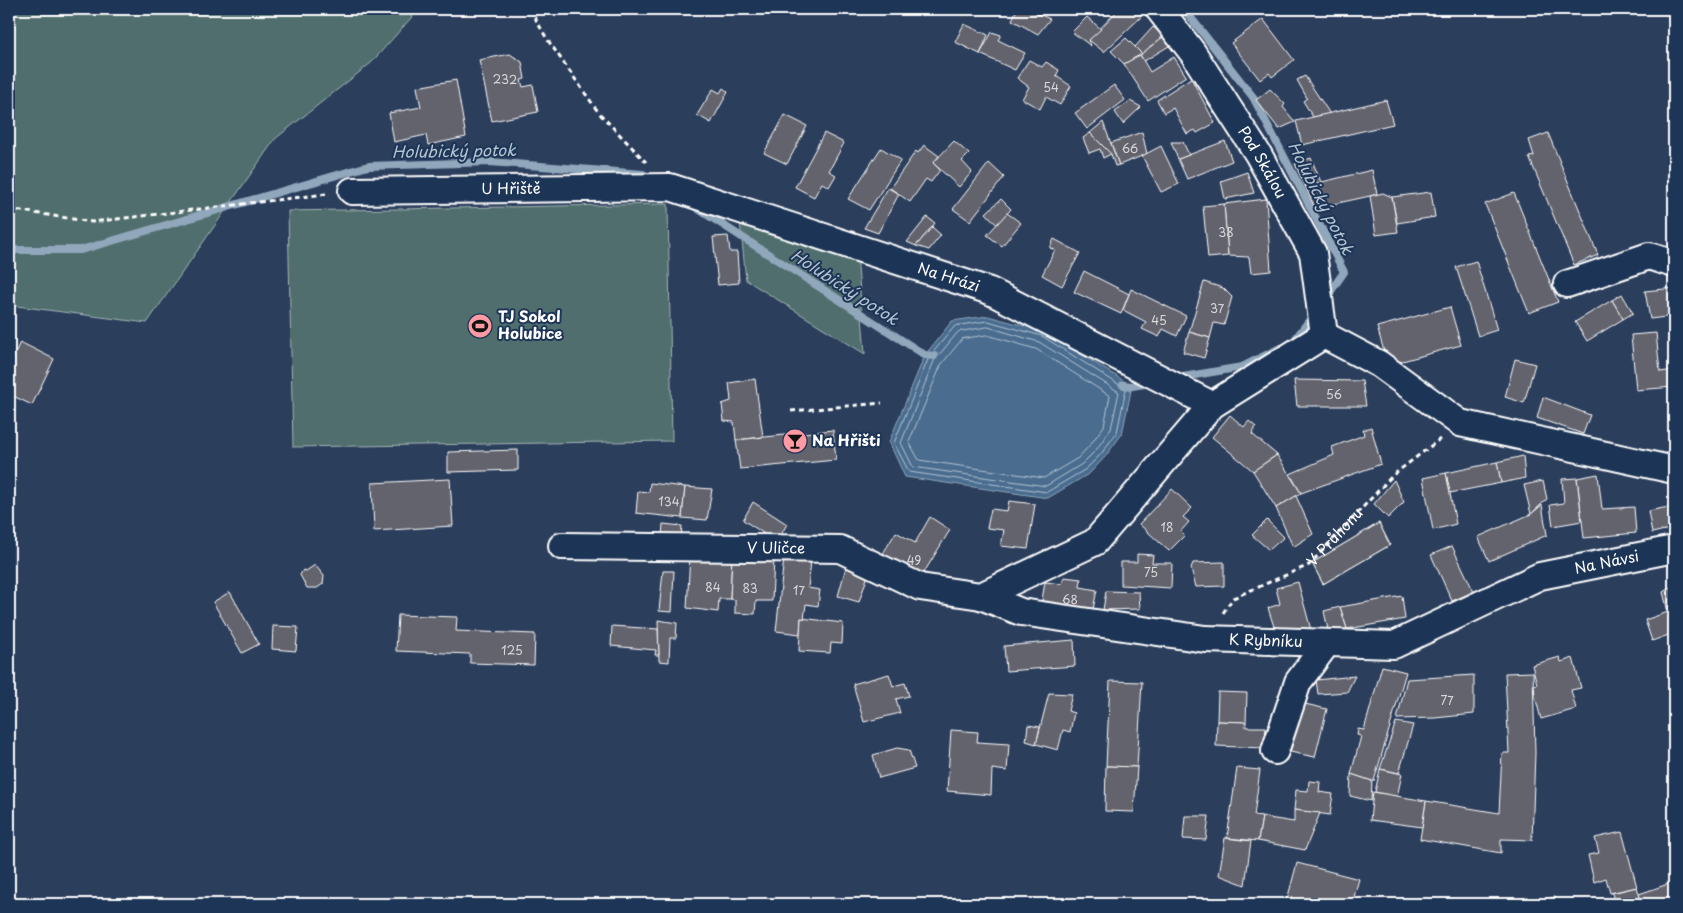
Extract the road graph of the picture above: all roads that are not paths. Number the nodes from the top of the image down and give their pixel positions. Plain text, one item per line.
1 (1158, 9) edge
2 (670, 188) joint
3 (352, 192) road end
4 (1674, 264) edge
5 (1567, 284) dead end
6 (1324, 335) junction
7 (1212, 405) junction
8 (1674, 470) edge
9 (562, 546) dead end
10 (1674, 549) edge
11 (1540, 576) joint
12 (981, 596) junction
13 (1328, 643) junction
14 (1274, 751) dead end

1 - 6 street, Pod Skálou
2 - 3 street, U Hřiště
2 - 7 street, Na Hrázi
4 - 5 street
6 - 7 street
6 - 8 street
7 - 12 street
9 - 12 street, V Uličce
10 - 11 street, Na Návsi
11 - 13 street, K Rybníku
12 - 13 street, K Rybníku
13 - 14 street

